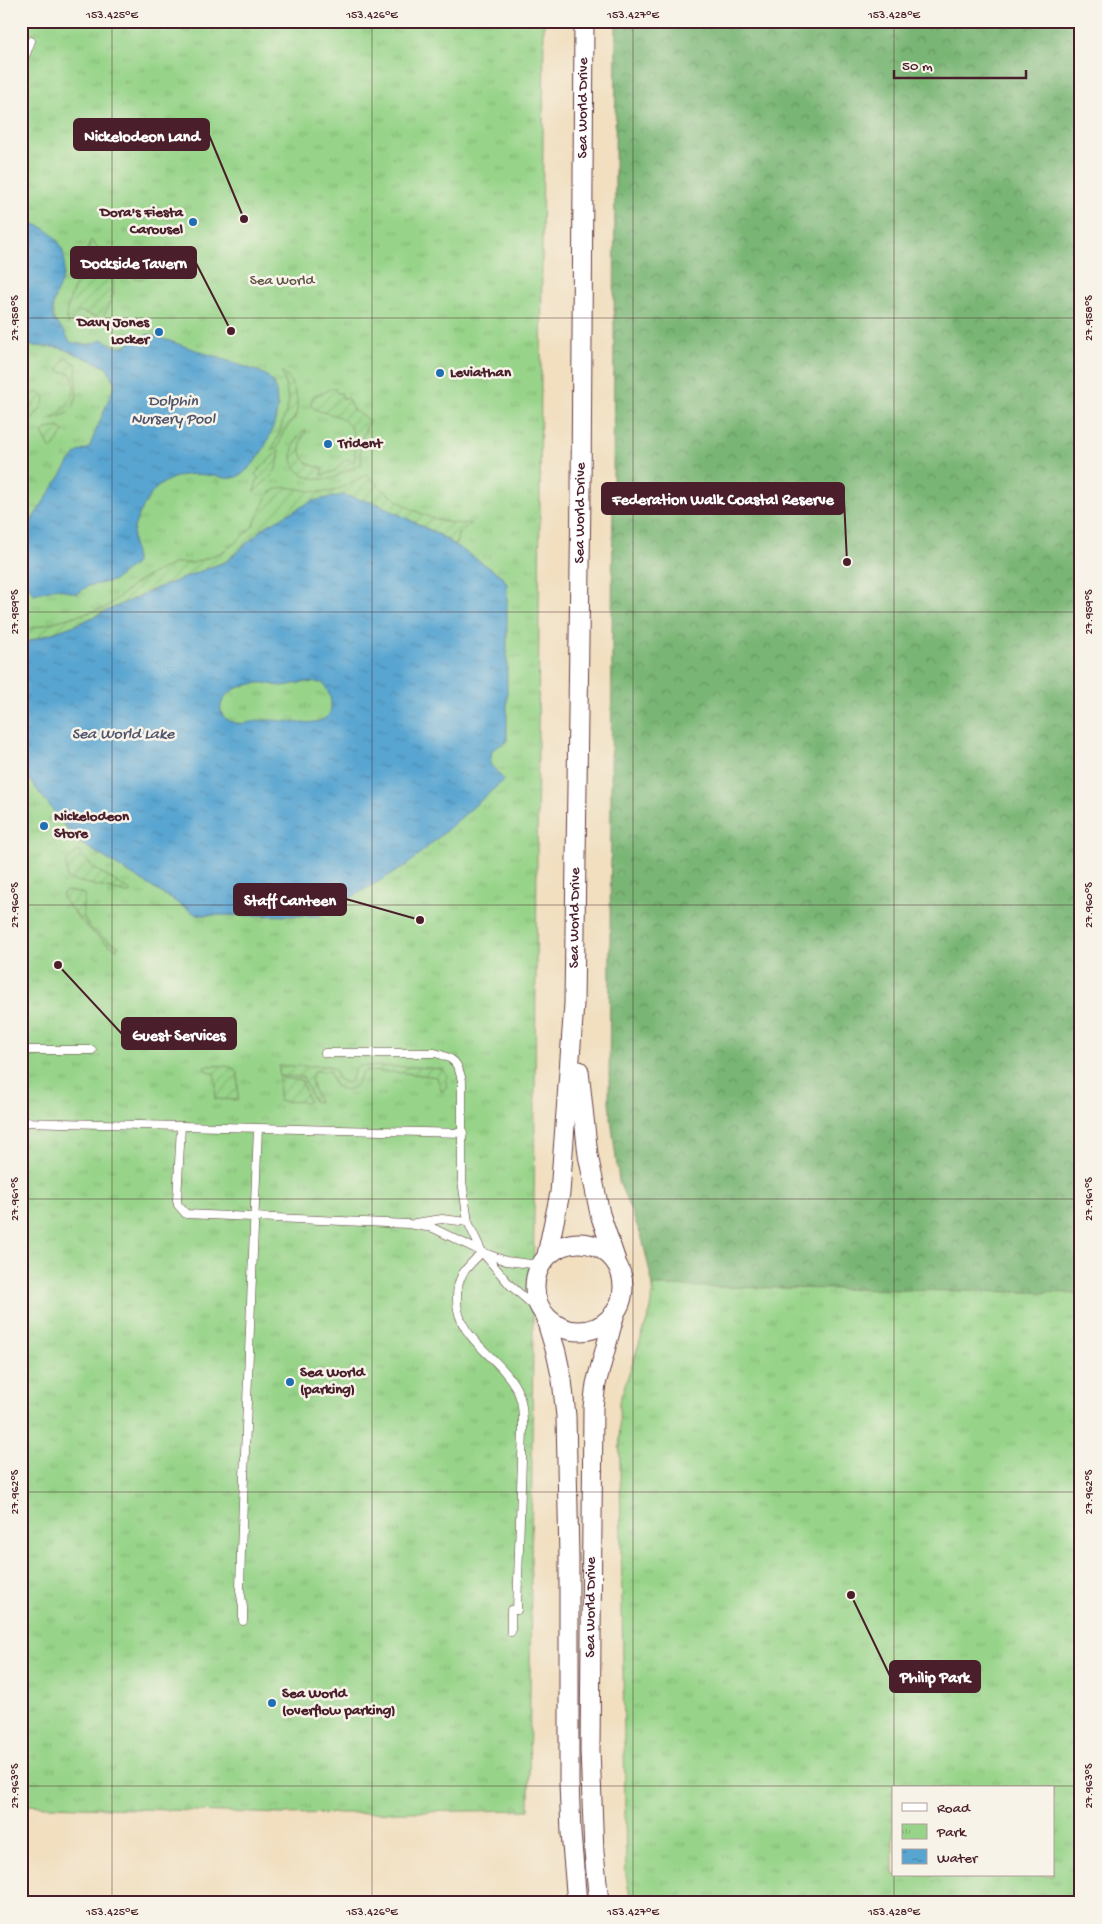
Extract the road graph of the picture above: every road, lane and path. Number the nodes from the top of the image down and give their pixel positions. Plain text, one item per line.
1 (584, 21) edge
2 (31, 41) dead end
3 (21, 67) edge
4 (574, 1004) junction
5 (21, 1050) edge
6 (92, 1050) dead end
7 (325, 1053) dead end
8 (21, 1122) edge
9 (181, 1126) junction
10 (258, 1128) junction
11 (462, 1133) junction
12 (255, 1218) junction
13 (468, 1222) junction
14 (408, 1224) junction
15 (482, 1252) junction
16 (543, 1260) junction
17 (616, 1262) junction
18 (544, 1314) junction
19 (615, 1314) junction
20 (243, 1621) dead end
21 (511, 1632) dead end
22 (578, 1903) edge
23 (600, 1903) edge

1 - 4 street, Sea World Drive
2 - 3 lane
4 - 16 street, Sea World Drive
4 - 17 street, Sea World Drive
5 - 6 lane
7 - 11 lane
8 - 9 lane
9 - 10 lane
9 - 12 lane
10 - 11 lane
10 - 12 lane
11 - 13 lane
12 - 14 lane
12 - 20 lane
13 - 14 lane
13 - 15 lane
14 - 15 lane
15 - 16 lane
15 - 18 lane
15 - 21 lane
16 - 17 street
16 - 18 street
17 - 19 street
18 - 19 street
18 - 22 street, Sea World Drive
19 - 23 street, Sea World Drive

